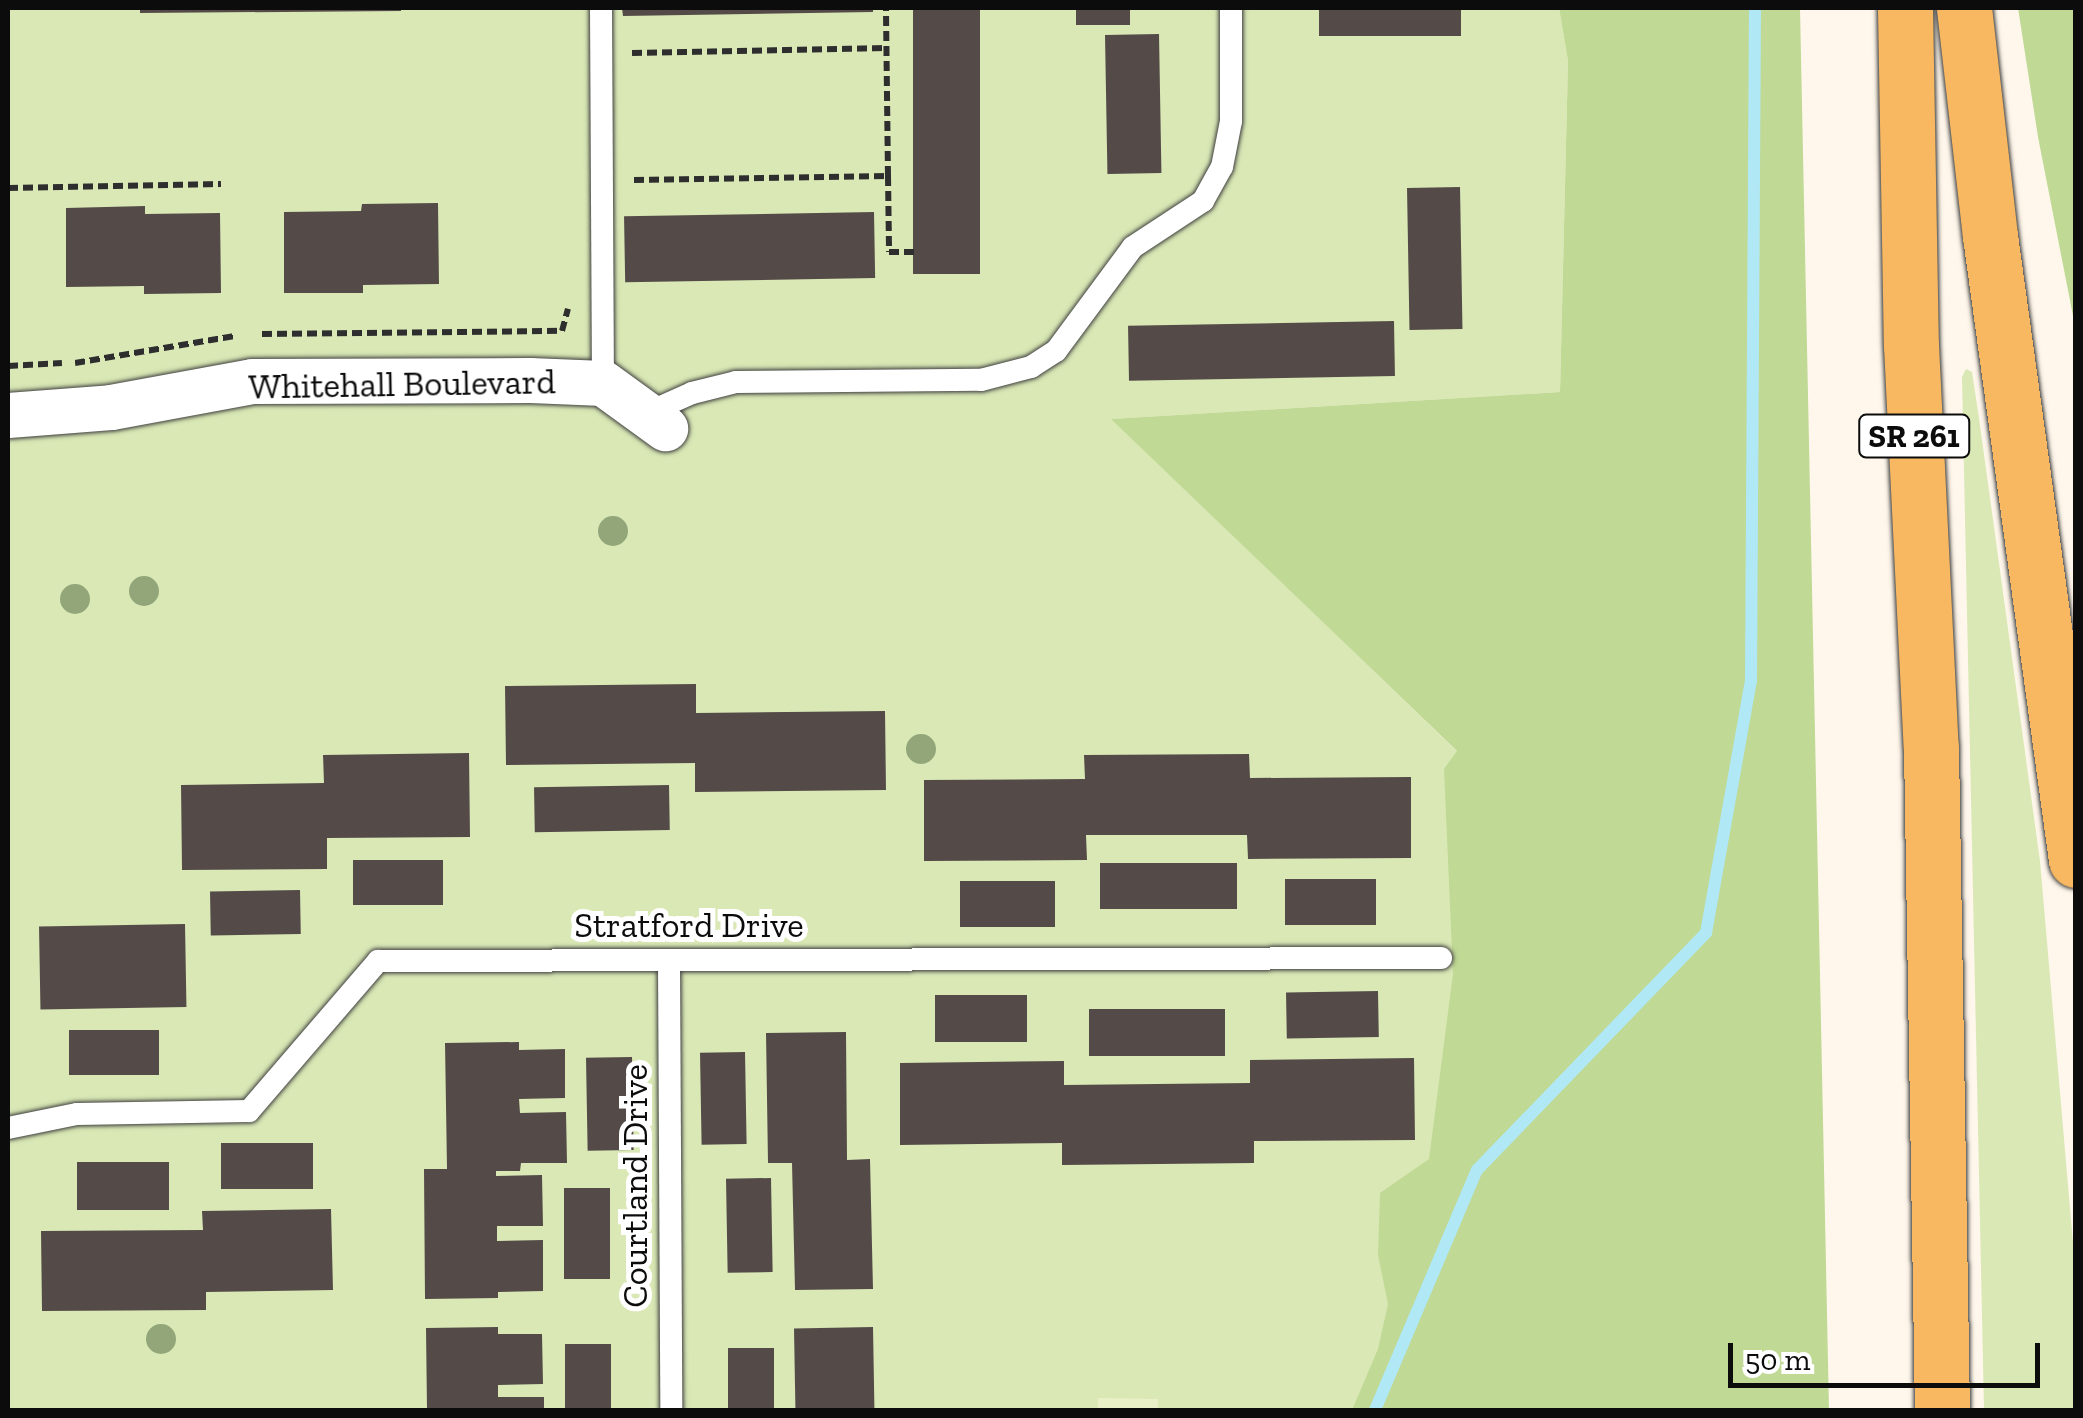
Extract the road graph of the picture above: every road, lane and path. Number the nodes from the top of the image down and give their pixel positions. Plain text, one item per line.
1 (600, 8) edge
2 (886, 8) edge
3 (1230, 8) edge
4 (1905, 8) edge
5 (1964, 8) edge
6 (886, 48) junction
7 (601, 54) junction
8 (888, 176) junction
9 (618, 180) dead end
10 (221, 184) dead end
11 (8, 188) edge
12 (916, 252) dead end
13 (569, 301) dead end
14 (8, 366) edge
15 (603, 383) junction
16 (8, 416) edge
17 (655, 421) joint
18 (2076, 860) edge
19 (1441, 958) dead end
20 (669, 960) junction
21 (8, 1128) edge
22 (671, 1410) edge
23 (1942, 1410) edge

1 - 7 lane
2 - 6 path
3 - 17 lane
4 - 23 main road, SR 261
5 - 18 main road, SR 261
6 - 7 path
6 - 8 path
7 - 15 lane
8 - 9 path
8 - 12 path
10 - 11 path
13 - 14 path
15 - 16 street, Whitehall Boulevard
15 - 17 street, Whitehall Boulevard
19 - 20 lane, Stratford Drive
20 - 21 lane, Stratford Drive
20 - 22 lane, Courtland Drive

